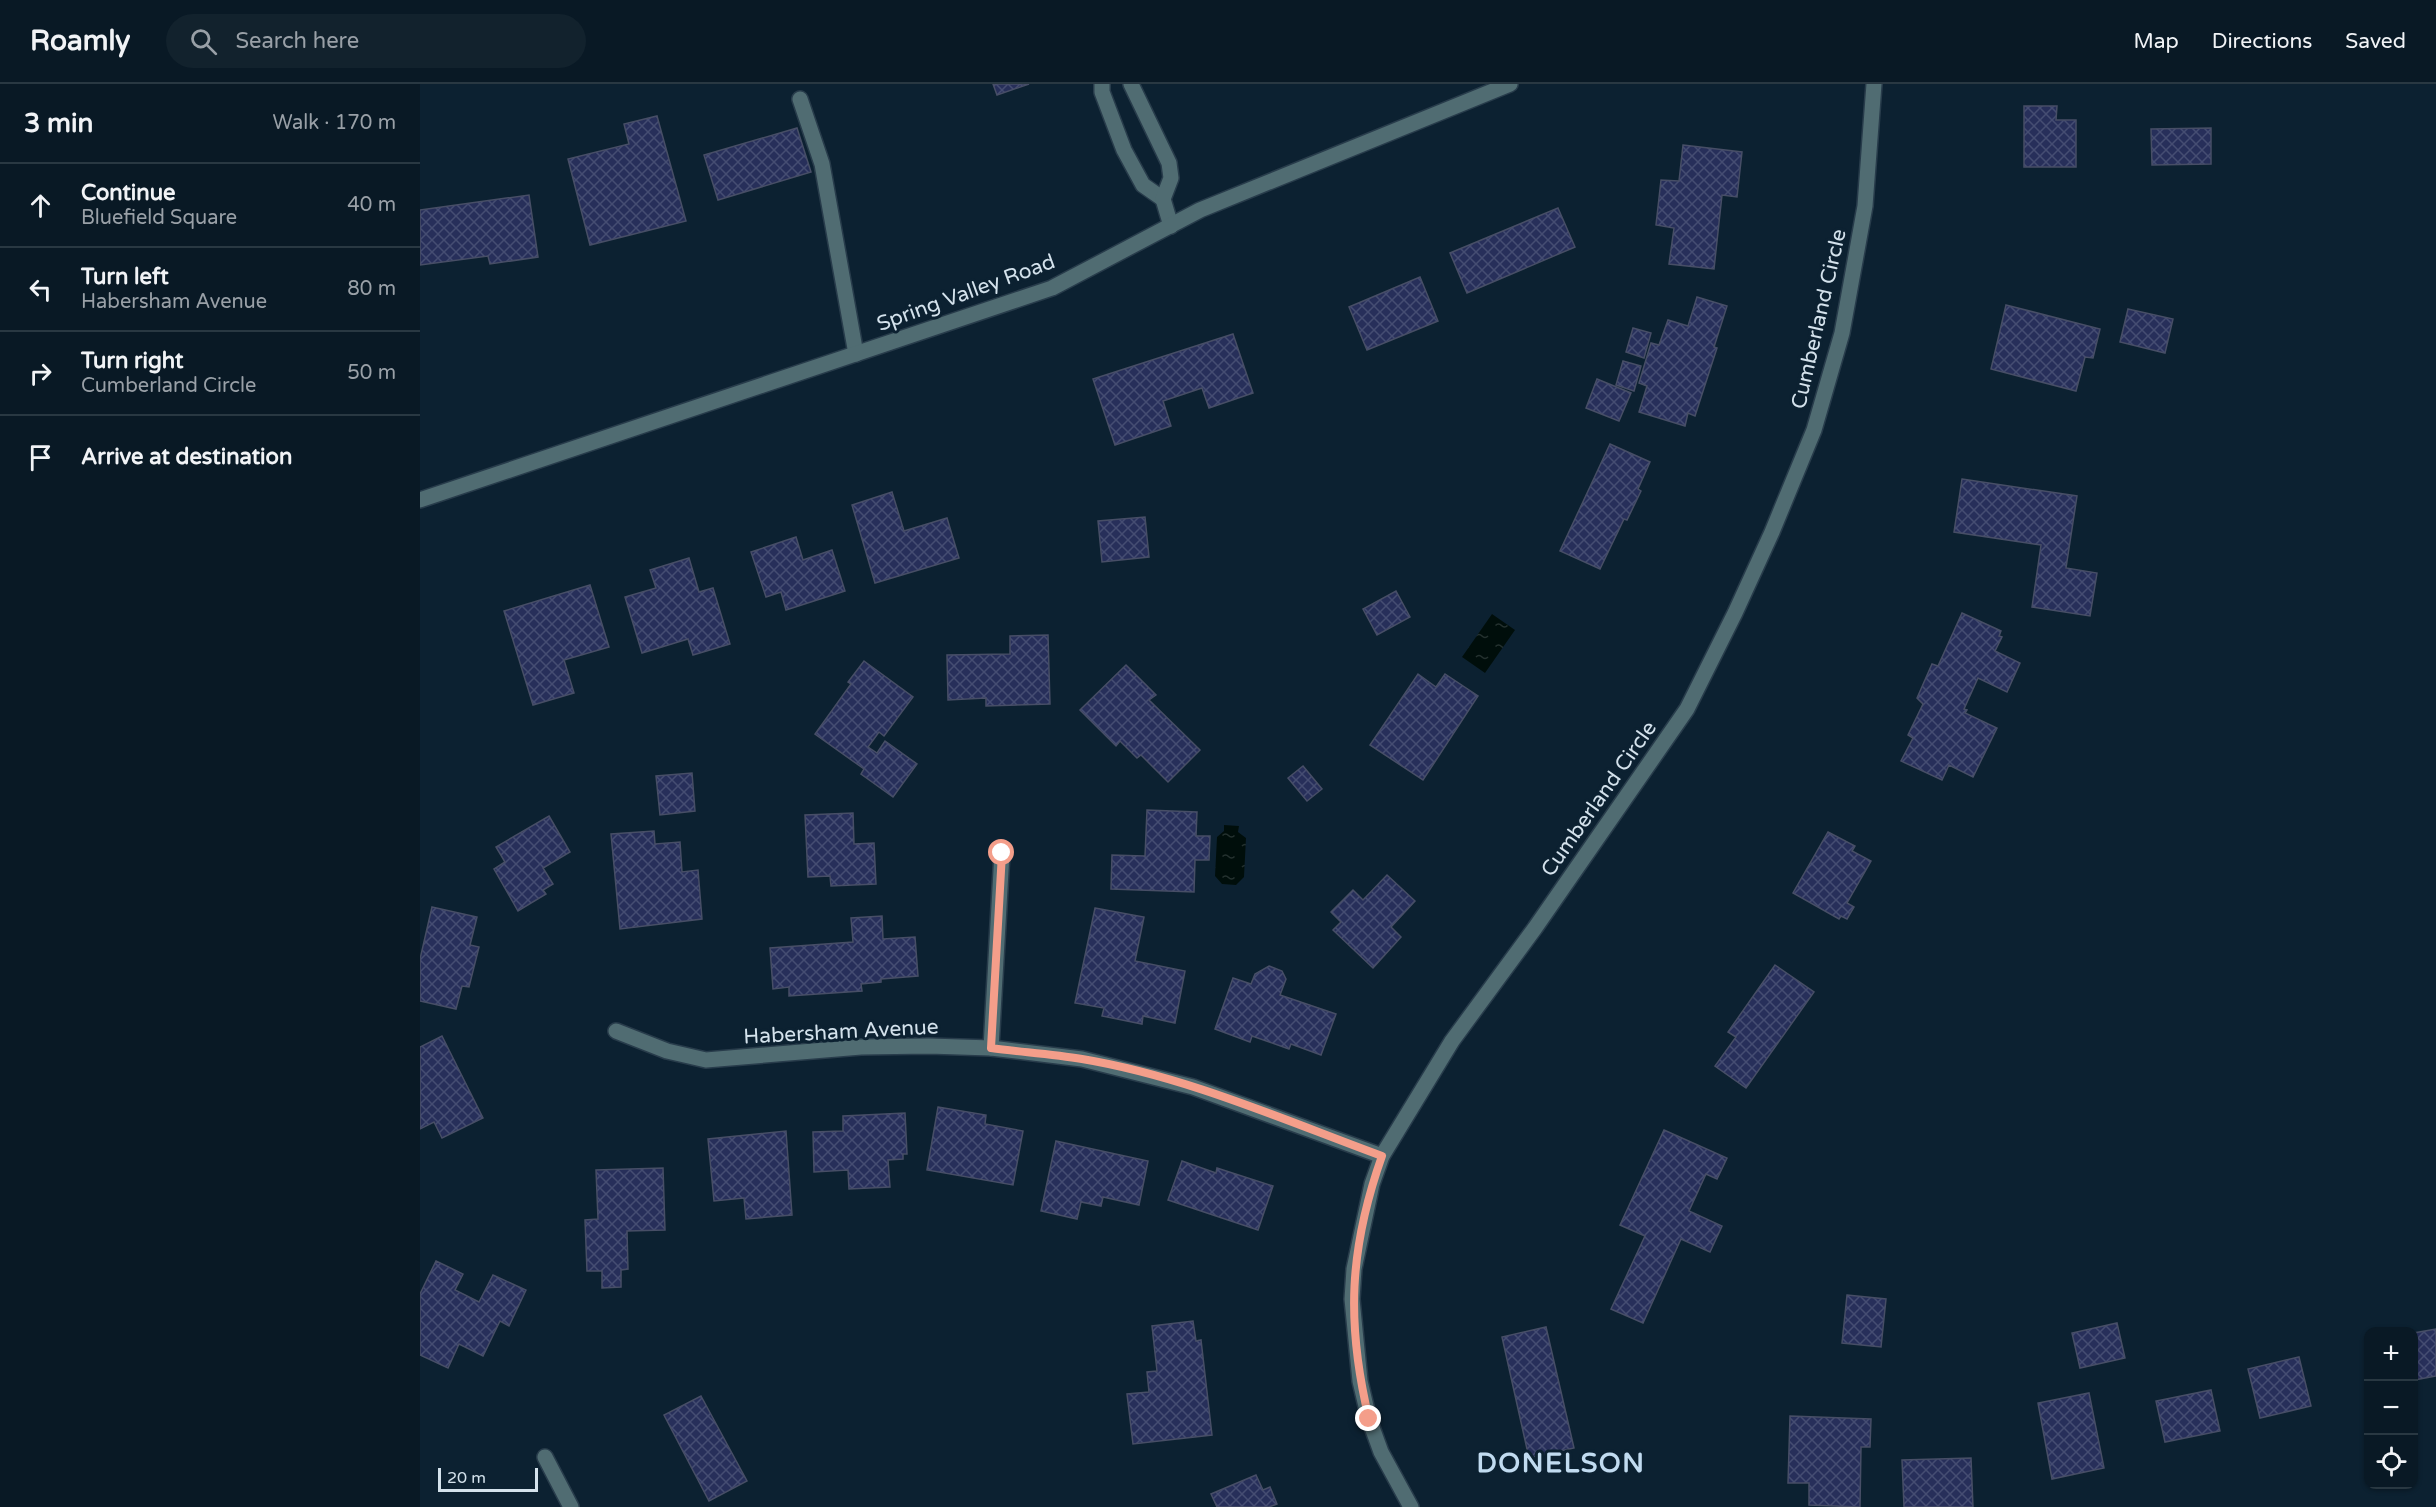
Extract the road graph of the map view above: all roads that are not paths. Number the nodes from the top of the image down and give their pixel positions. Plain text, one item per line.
1 (1102, 84) edge
2 (1131, 84) edge
3 (1510, 84) edge
4 (1874, 84) edge
5 (800, 99) dead end
6 (1163, 199) junction
7 (1171, 226) junction
8 (856, 354) junction
9 (420, 500) edge
10 (1002, 853) dead end
11 (615, 1031) dead end
12 (991, 1048) junction
13 (1382, 1156) junction
14 (545, 1457) dead end
15 (571, 1507) edge
16 (1411, 1507) edge

1 - 6 street
2 - 6 street
3 - 7 street, Spring Valley Road
4 - 13 street, Cumberland Circle
5 - 8 street
6 - 7 street
7 - 8 street, Spring Valley Road
8 - 9 street, Spring Valley Road
10 - 12 street
11 - 12 street, Habersham Avenue
12 - 13 street, Habersham Avenue
13 - 16 street, Cumberland Circle
14 - 15 street

